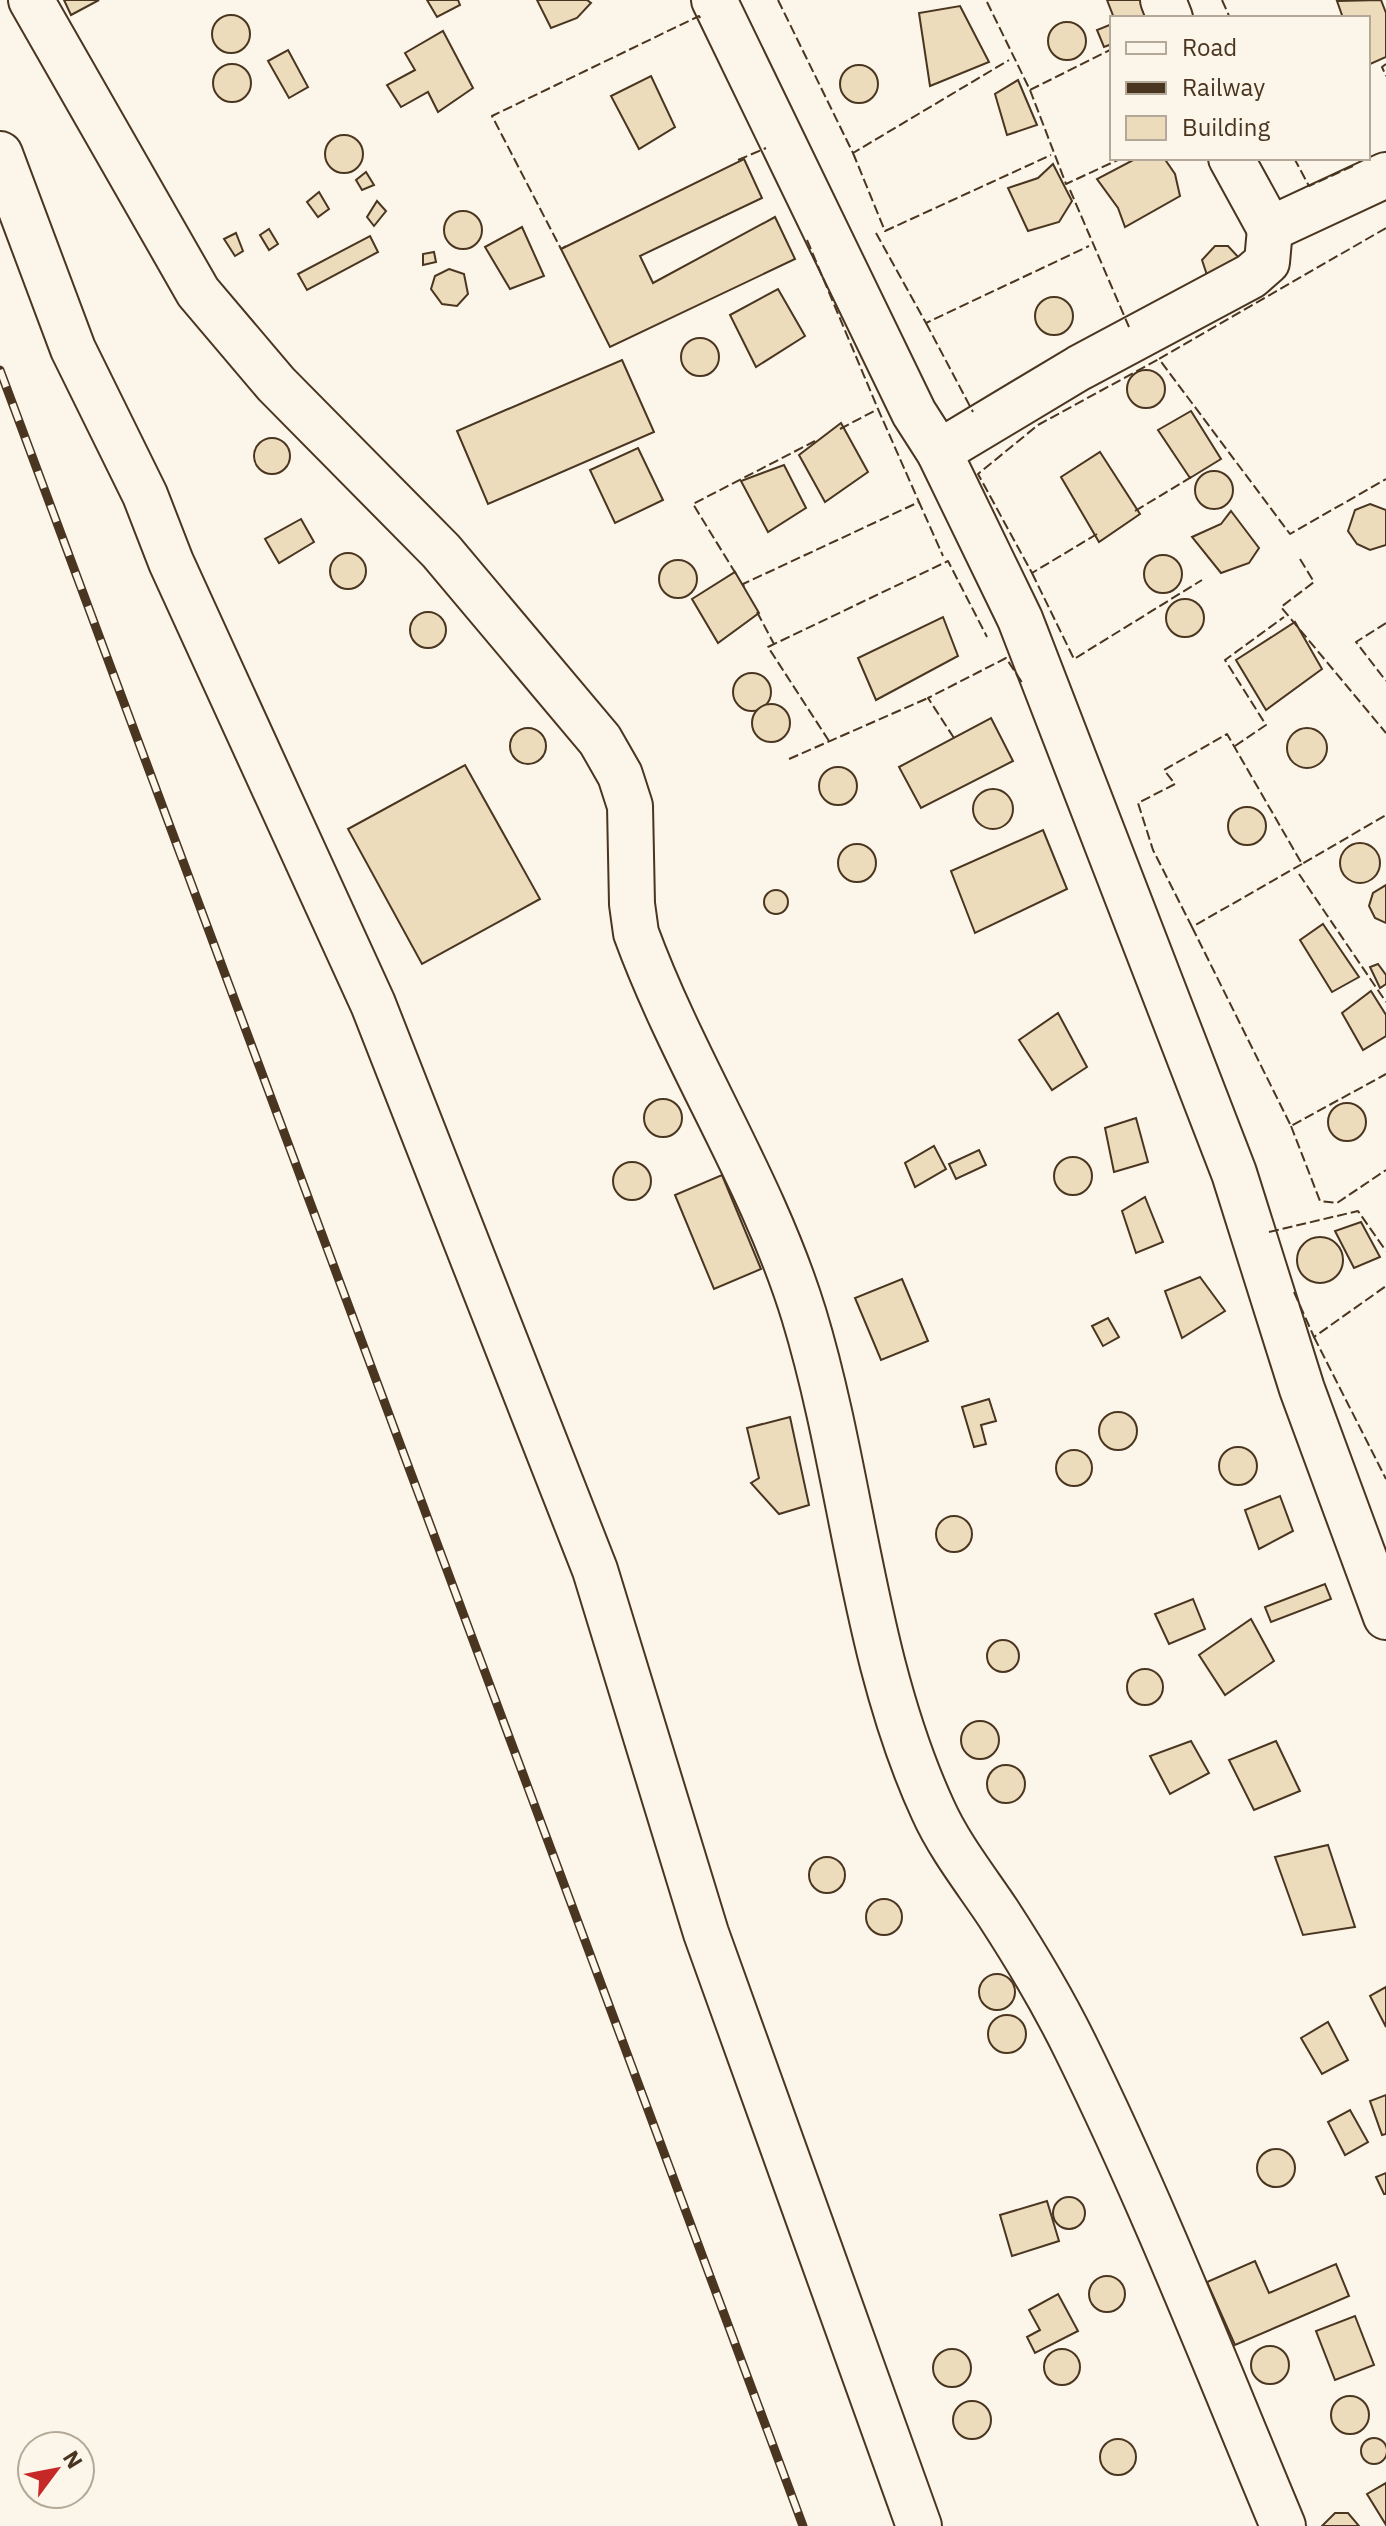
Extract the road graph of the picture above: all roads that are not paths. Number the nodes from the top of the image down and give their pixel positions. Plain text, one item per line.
1 (31, 0) edge
2 (714, 0) edge
3 (0, 154) edge
4 (1232, 160) edge
5 (1386, 175) edge
6 (1270, 229) junction
7 (939, 452) junction
8 (1386, 1617) edge
9 (919, 2526) edge
10 (1283, 2526) edge

1 - 10 street
2 - 7 street
3 - 9 street
4 - 6 street
5 - 6 street
6 - 7 street
7 - 8 street

